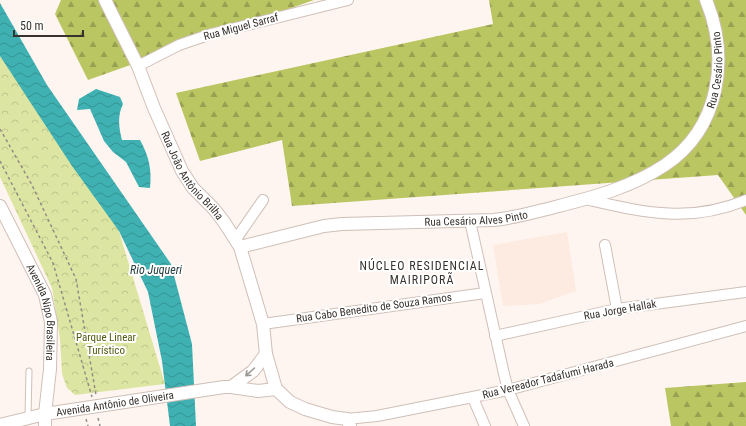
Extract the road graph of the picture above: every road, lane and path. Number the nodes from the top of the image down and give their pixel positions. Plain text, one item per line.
1 (105, 0) edge
2 (348, 0) edge
3 (706, 0) edge
4 (138, 66) junction
5 (0, 129) edge
6 (694, 136) joint
7 (0, 161) edge
8 (585, 199) junction
9 (263, 200) dead end
10 (746, 200) edge
11 (0, 206) edge
12 (470, 221) junction
13 (238, 243) junction
14 (605, 245) dead end
15 (746, 292) edge
16 (485, 293) junction
17 (617, 309) junction
18 (263, 324) junction
19 (746, 326) edge
20 (495, 336) junction
21 (266, 354) junction
22 (29, 371) dead end
23 (228, 387) junction
24 (276, 389) junction
25 (508, 390) junction
26 (473, 398) junction
27 (96, 407) junction
28 (45, 420) edge
29 (27, 422) edge
30 (348, 422) edge
31 (0, 425) edge
32 (40, 426) edge
33 (485, 426) edge
34 (524, 426) edge

1 - 4 street, Rua João Antônio Brilha
2 - 4 street, Rua Miguel Sarraf
3 - 6 street, Rua Cesário Pinto
4 - 13 street, Rua João Antônio Brilha
5 - 27 path
6 - 8 street, Rua Cesário Alves Pinto
7 - 27 path
8 - 10 street
8 - 12 street, Rua Cesário Alves Pinto
9 - 13 street
11 - 28 street, Avenida Nipo Brasileira
12 - 13 street, Rua Cesário Alves Pinto
12 - 16 street
13 - 18 street, Rua João Antônio Brilha
14 - 17 street
15 - 17 street, Rua Jorge Hallak
16 - 18 street, Rua Cabo Benedito de Souza Ramos
16 - 20 street
17 - 20 street, Rua Jorge Hallak
18 - 21 street, Rua João Antônio Brilha
19 - 25 street, Rua Vereador Tadafumi Harada
20 - 25 street
21 -> 23 street, Avenida Antônio de Oliveira
21 - 24 street, Rua João Antônio Brilha
22 - 29 lane
23 - 24 street, Avenida Antônio de Oliveira
23 - 27 street, Avenida Antônio de Oliveira
24 - 30 street
25 - 26 street, Rua Vereador Tadafumi Harada
25 - 34 street
26 - 30 street, Rua Vereador Tadafumi Harada
26 - 33 street
27 - 28 street, Avenida Antônio de Oliveira
28 - 29 street, Avenida Antônio de Oliveira
29 - 31 street, Avenida Antônio de Oliveira
29 - 32 street

